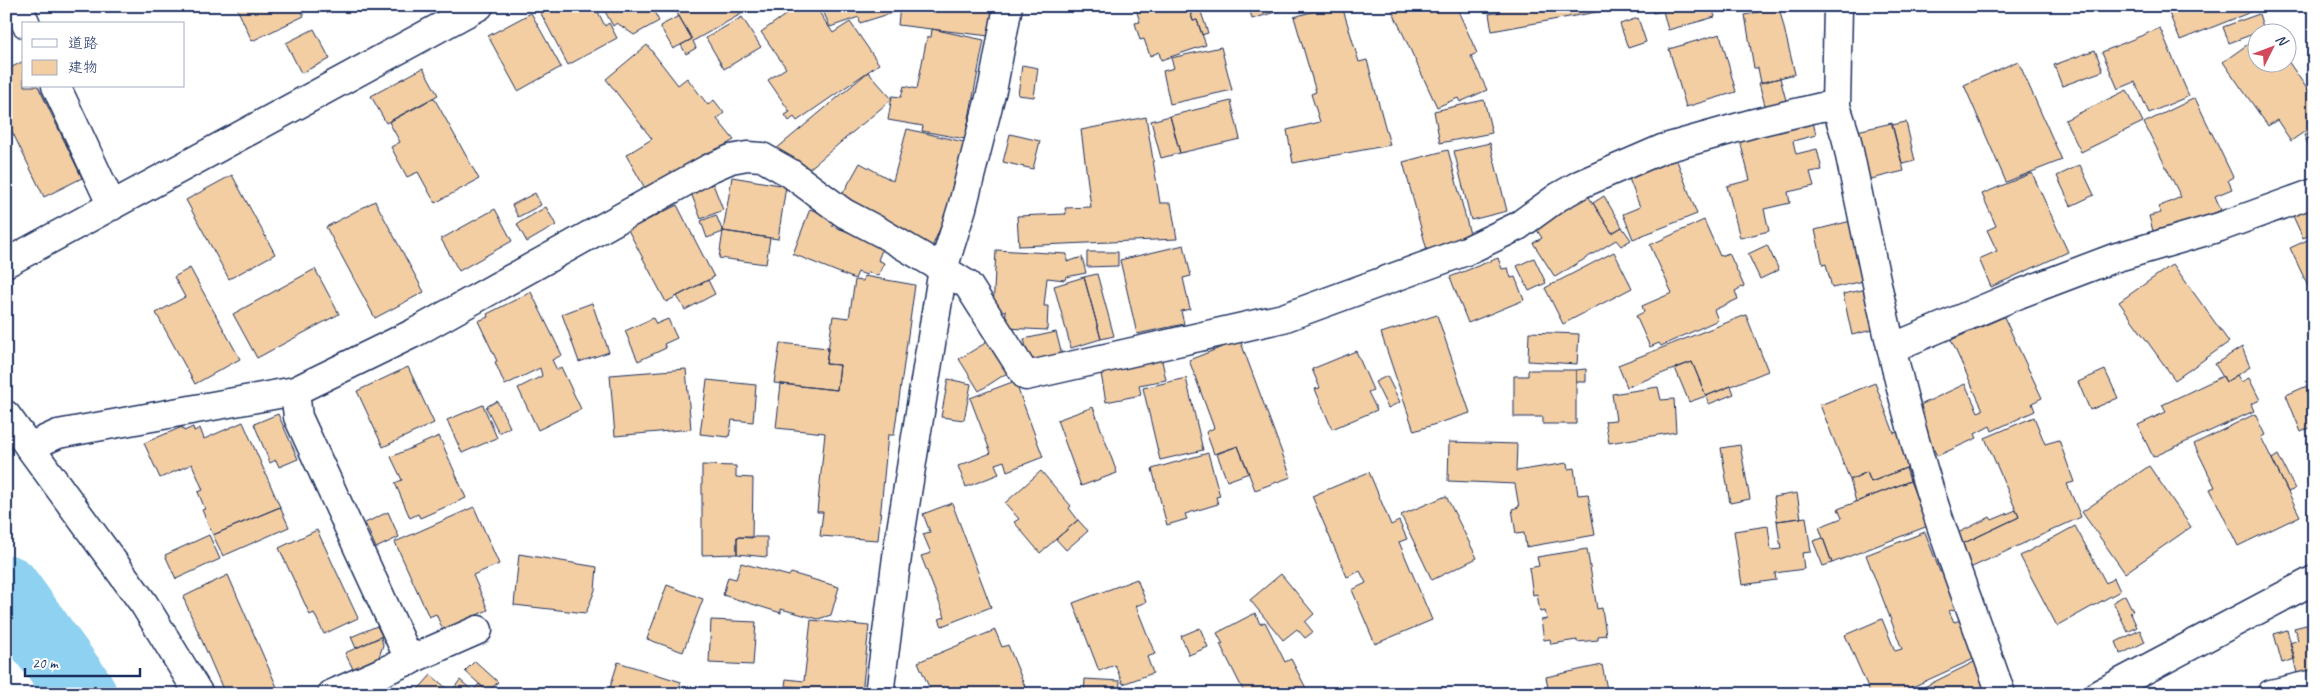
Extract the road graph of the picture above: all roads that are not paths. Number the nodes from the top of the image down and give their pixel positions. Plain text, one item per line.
1 (18, 6) edge
2 (479, 6) edge
3 (1008, 6) edge
4 (1838, 6) edge
5 (450, 13) edge
6 (25, 22) edge
7 (57, 88) edge
8 (1836, 106) junction
9 (2314, 193) edge
10 (112, 206) junction
11 (6, 263) edge
12 (942, 269) junction
13 (1892, 348) junction
14 (294, 391) junction
15 (6, 415) edge
16 (29, 448) junction
17 (2314, 580) edge
18 (478, 630) dead end
19 (410, 661) junction
20 (2314, 684) edge
21 (199, 694) edge
22 (332, 694) edge
23 (879, 694) edge
24 (2001, 694) edge
25 (2099, 694) edge
26 (2271, 694) edge

1 - 6 street
2 - 5 street
3 - 12 street
4 - 8 street
5 - 10 street
7 - 10 street
8 - 12 street
8 - 13 street
9 - 13 street
10 - 11 street
12 - 14 street
12 - 23 street
13 - 24 street
14 - 16 street
14 - 19 street
15 - 16 street
16 - 21 street
17 - 25 street
18 - 19 street
19 - 22 street
20 - 26 street

